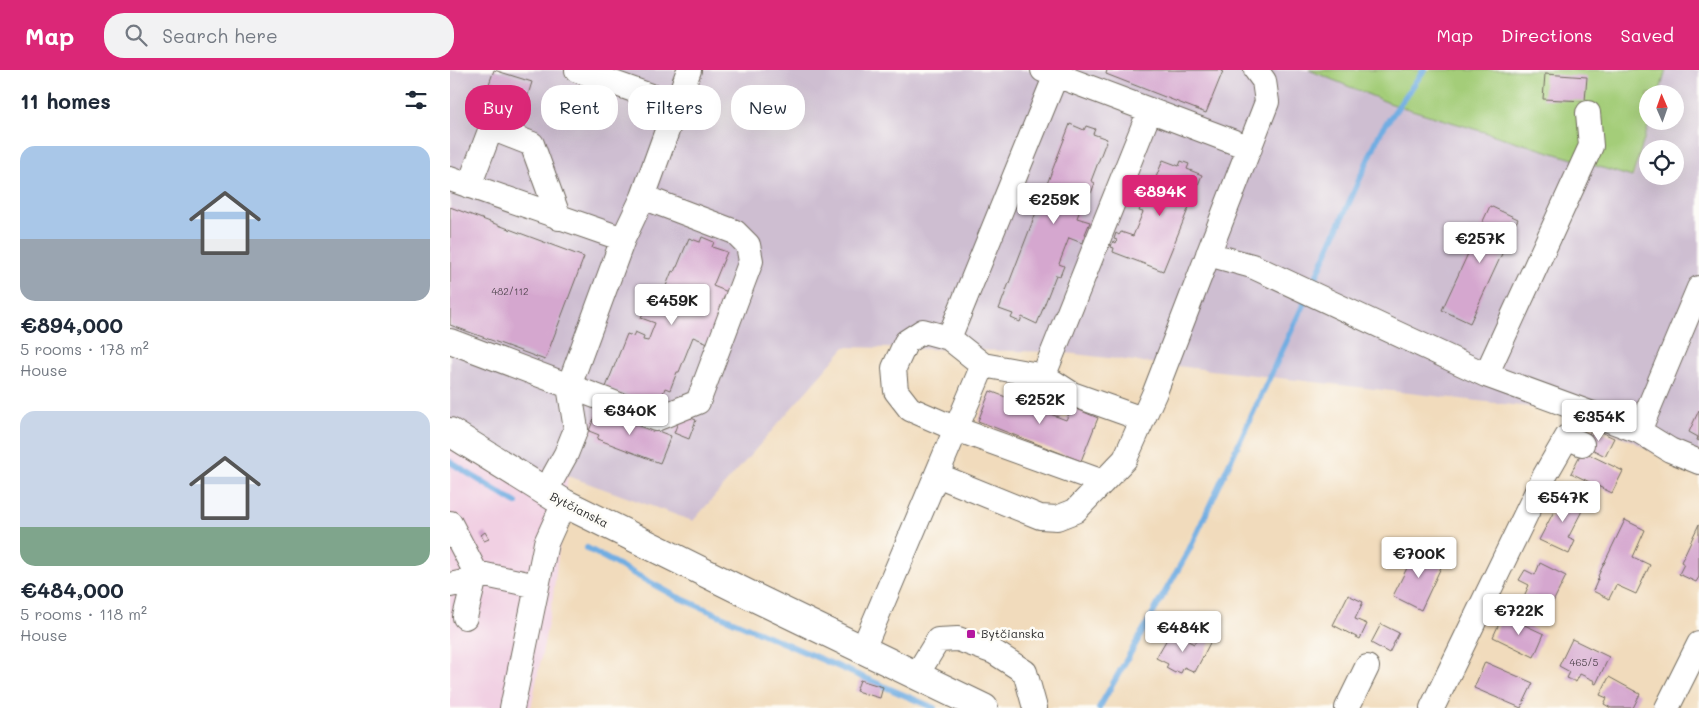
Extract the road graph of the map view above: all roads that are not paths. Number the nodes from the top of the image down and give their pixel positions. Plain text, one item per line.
1 (577, 70) edge
2 (689, 70) edge
3 (1256, 70) edge
4 (1052, 72) edge
5 (684, 85) edge
6 (628, 89) edge
7 (1150, 110) junction
8 (1588, 113) dead end
9 (667, 130) edge
10 (1250, 148) junction
11 (460, 182) edge
12 (642, 197) junction
13 (559, 218) junction
14 (622, 239) junction
15 (1208, 254) junction
16 (1699, 288) edge
17 (949, 338) junction
18 (450, 341) edge
19 (983, 365) junction
20 (1486, 375) junction
21 (1044, 376) junction
22 (568, 386) junction
23 (1033, 402) dead end
24 (1142, 419) junction
25 (956, 429) junction
26 (1639, 431) junction
27 (450, 432) edge
28 (1582, 444) dead end
29 (1699, 462) edge
30 (937, 475) junction
31 (1103, 482) junction
32 (554, 497) junction
33 (450, 523) edge
34 (476, 573) junction
35 (450, 585) edge
36 (536, 586) junction
37 (466, 617) dead end
38 (1699, 644) edge
39 (863, 649) junction
40 (1367, 667) dead end
41 (916, 676) junction
42 (512, 708) edge
43 (984, 708) edge
44 (1035, 708) edge
45 (1346, 708) edge
46 (1432, 708) edge
47 (1668, 708) edge

1 - 6 street
2 - 5 street
3 - 10 street
4 - 7 street
4 - 17 street
7 - 10 street
7 - 21 street
8 - 20 street
9 - 12 street
10 - 15 street
11 - 13 street
11 - 13 street
12 - 14 street
12 - 22 street
13 - 14 street
14 - 22 street
15 - 20 street
15 - 24 street
16 - 26 street
17 - 19 street
17 - 25 street
18 - 22 street
19 - 21 street
19 - 25 street
20 - 26 street
21 - 23 street
21 - 24 street
22 - 32 street
24 - 31 street
25 - 30 street
25 - 31 street
26 - 29 street
27 - 32 main road, Bytčianska
28 - 46 street
30 - 31 street
30 - 39 street
32 - 36 street
32 - 39 main road, Bytčianska
33 - 34 street
34 - 35 street
34 - 36 street
34 - 37 street
36 - 42 street
38 - 47 street
39 - 41 main road, Bytčianska
40 - 45 street
41 - 43 main road, Bytčianska
41 - 44 street

